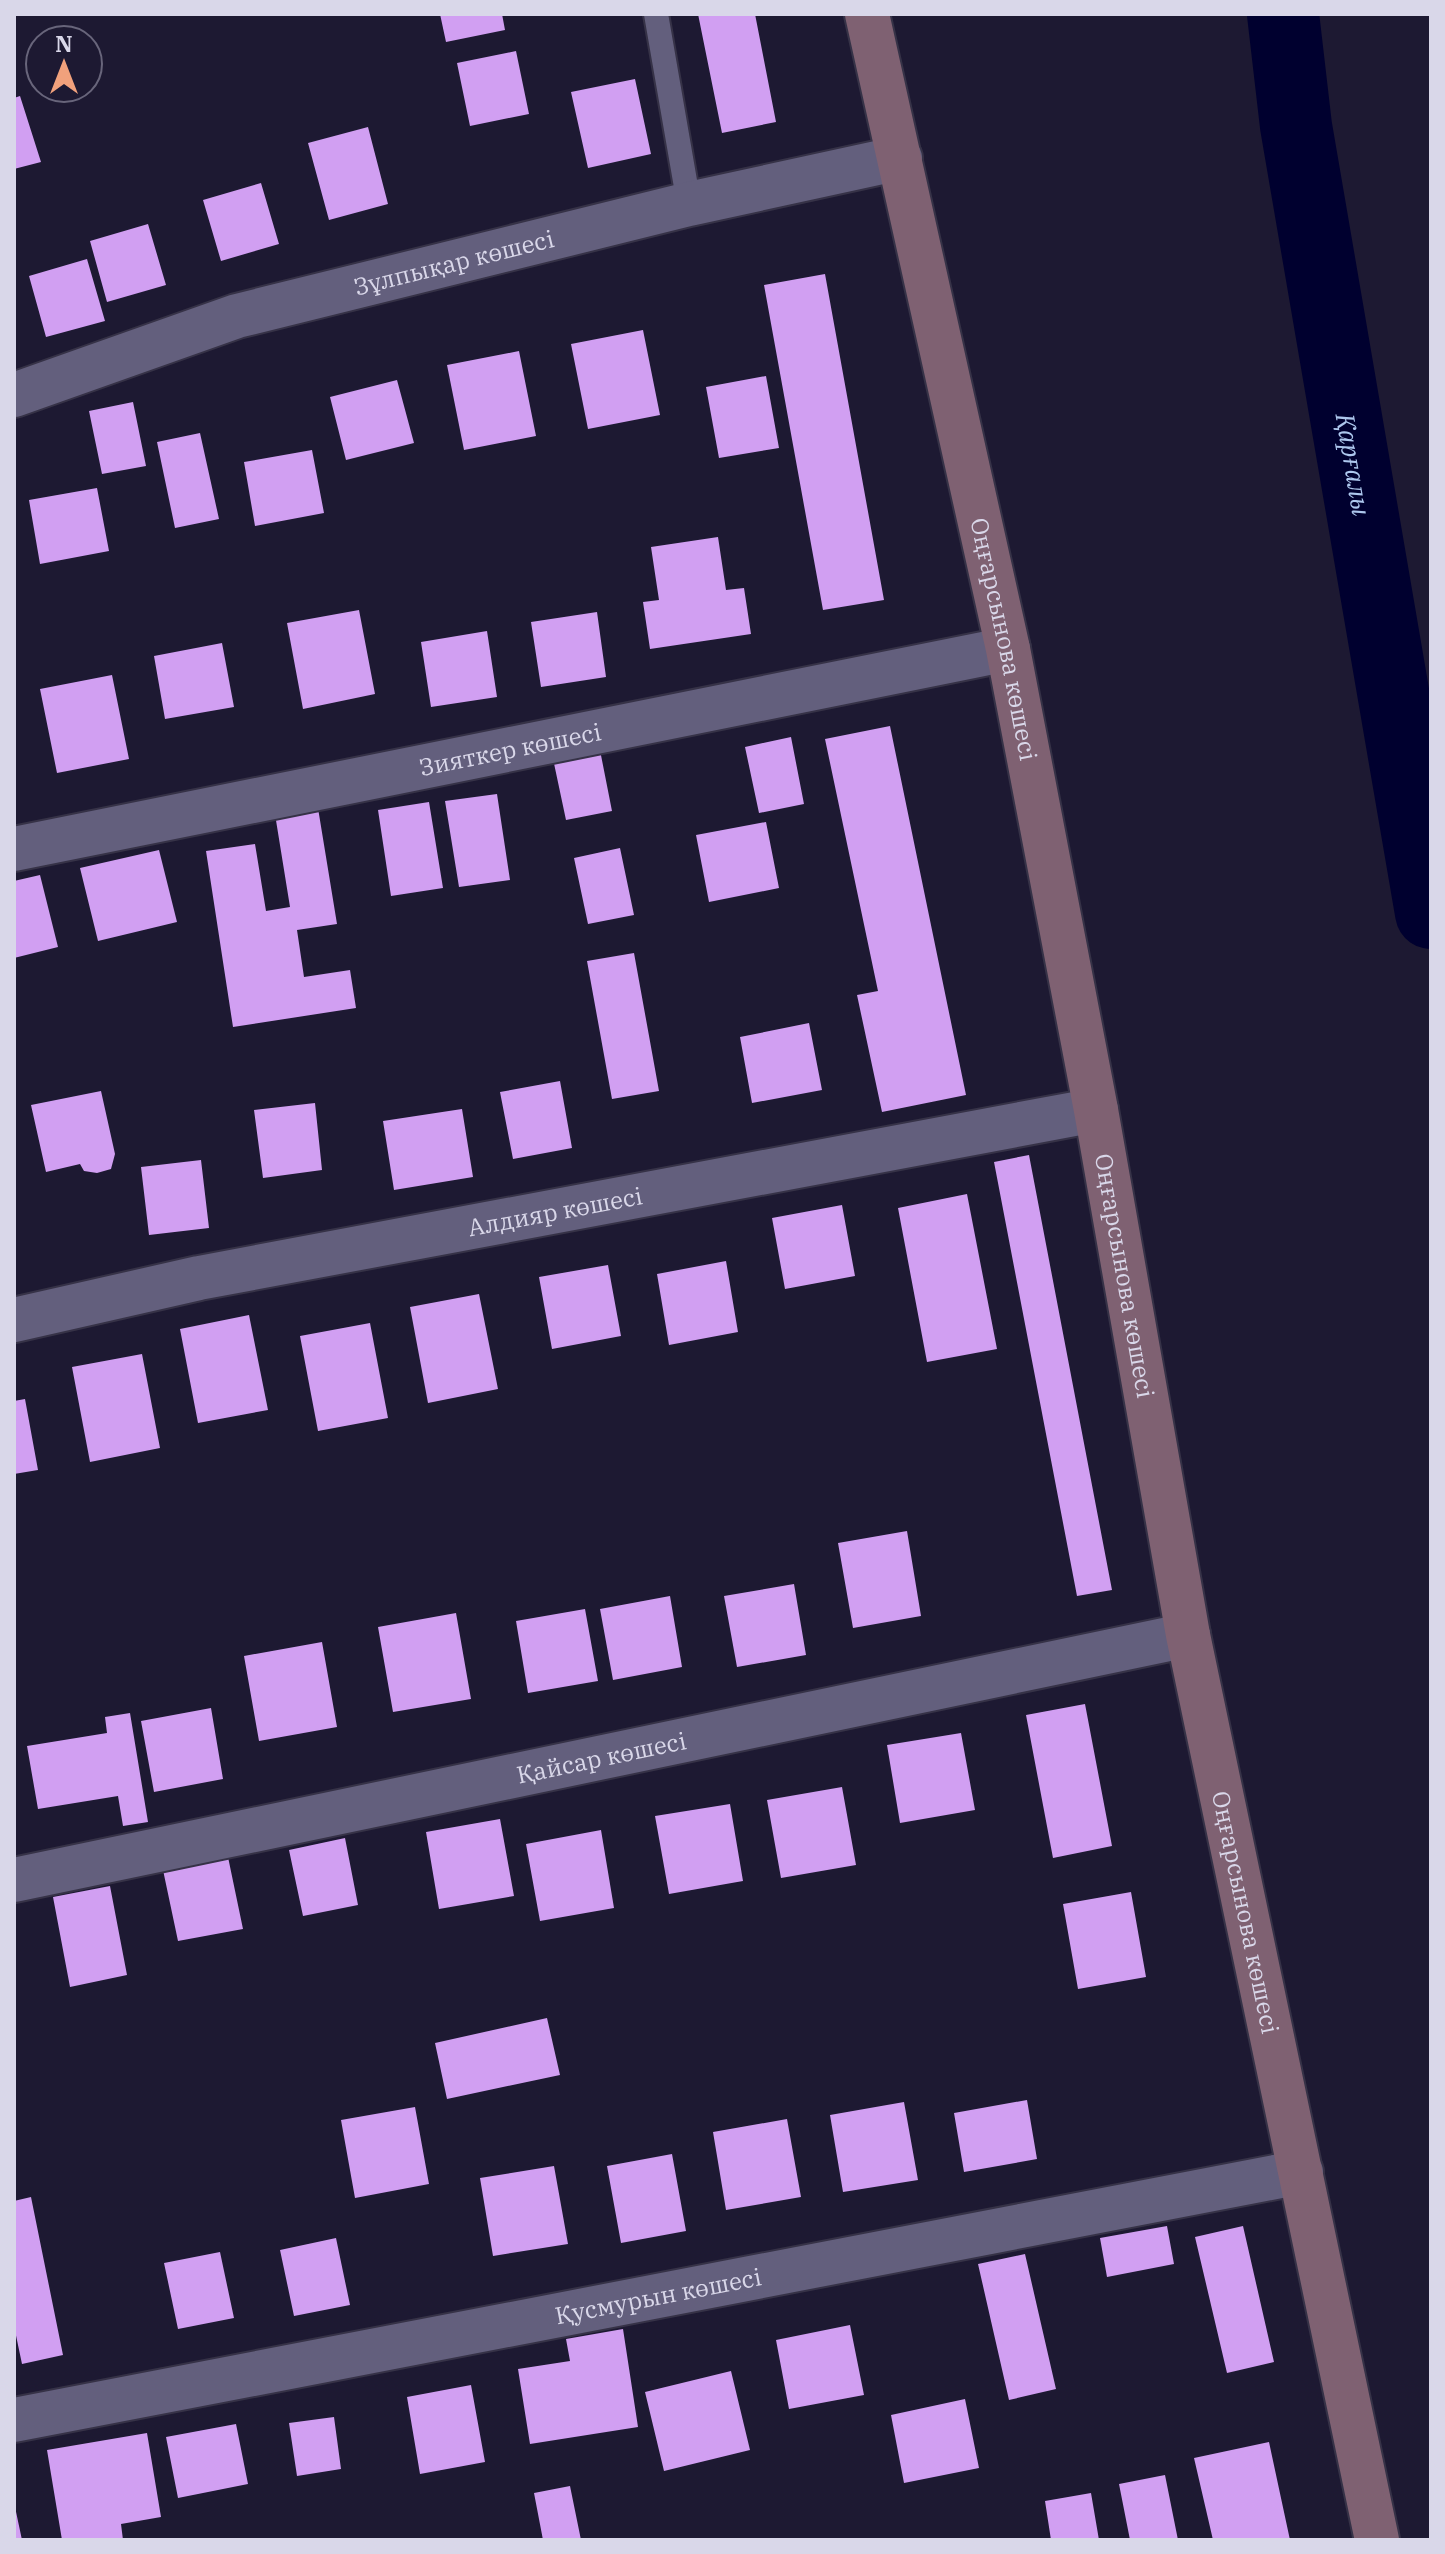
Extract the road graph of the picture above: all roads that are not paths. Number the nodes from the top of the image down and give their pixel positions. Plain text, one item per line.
1 (656, 14) edge
2 (867, 14) edge
3 (900, 158) junction
4 (689, 204) junction
5 (14, 395) edge
6 (1008, 649) junction
7 (14, 849) edge
8 (1096, 1110) junction
9 (14, 1320) edge
10 (1188, 1635) junction
11 (14, 1880) edge
12 (1301, 2172) junction
13 (14, 2420) edge
14 (1377, 2540) edge

1 - 4 lane
2 - 3 main road, Оңғарсынова көшесі
3 - 4 street, Зұлпықар көшесі
3 - 6 main road, Оңғарсынова көшесі
4 - 5 street, Зұлпықар көшесі
6 - 7 street, Зияткер көшесі
6 - 8 main road, Оңғарсынова көшесі
8 - 9 street, Алдияр көшесі
8 - 10 main road, Оңғарсынова көшесі
10 - 11 street, Қайсар көшесі
10 - 12 main road, Оңғарсынова көшесі
12 - 13 street, Қусмурын көшесі
12 - 14 main road, Оңғарсынова көшесі

